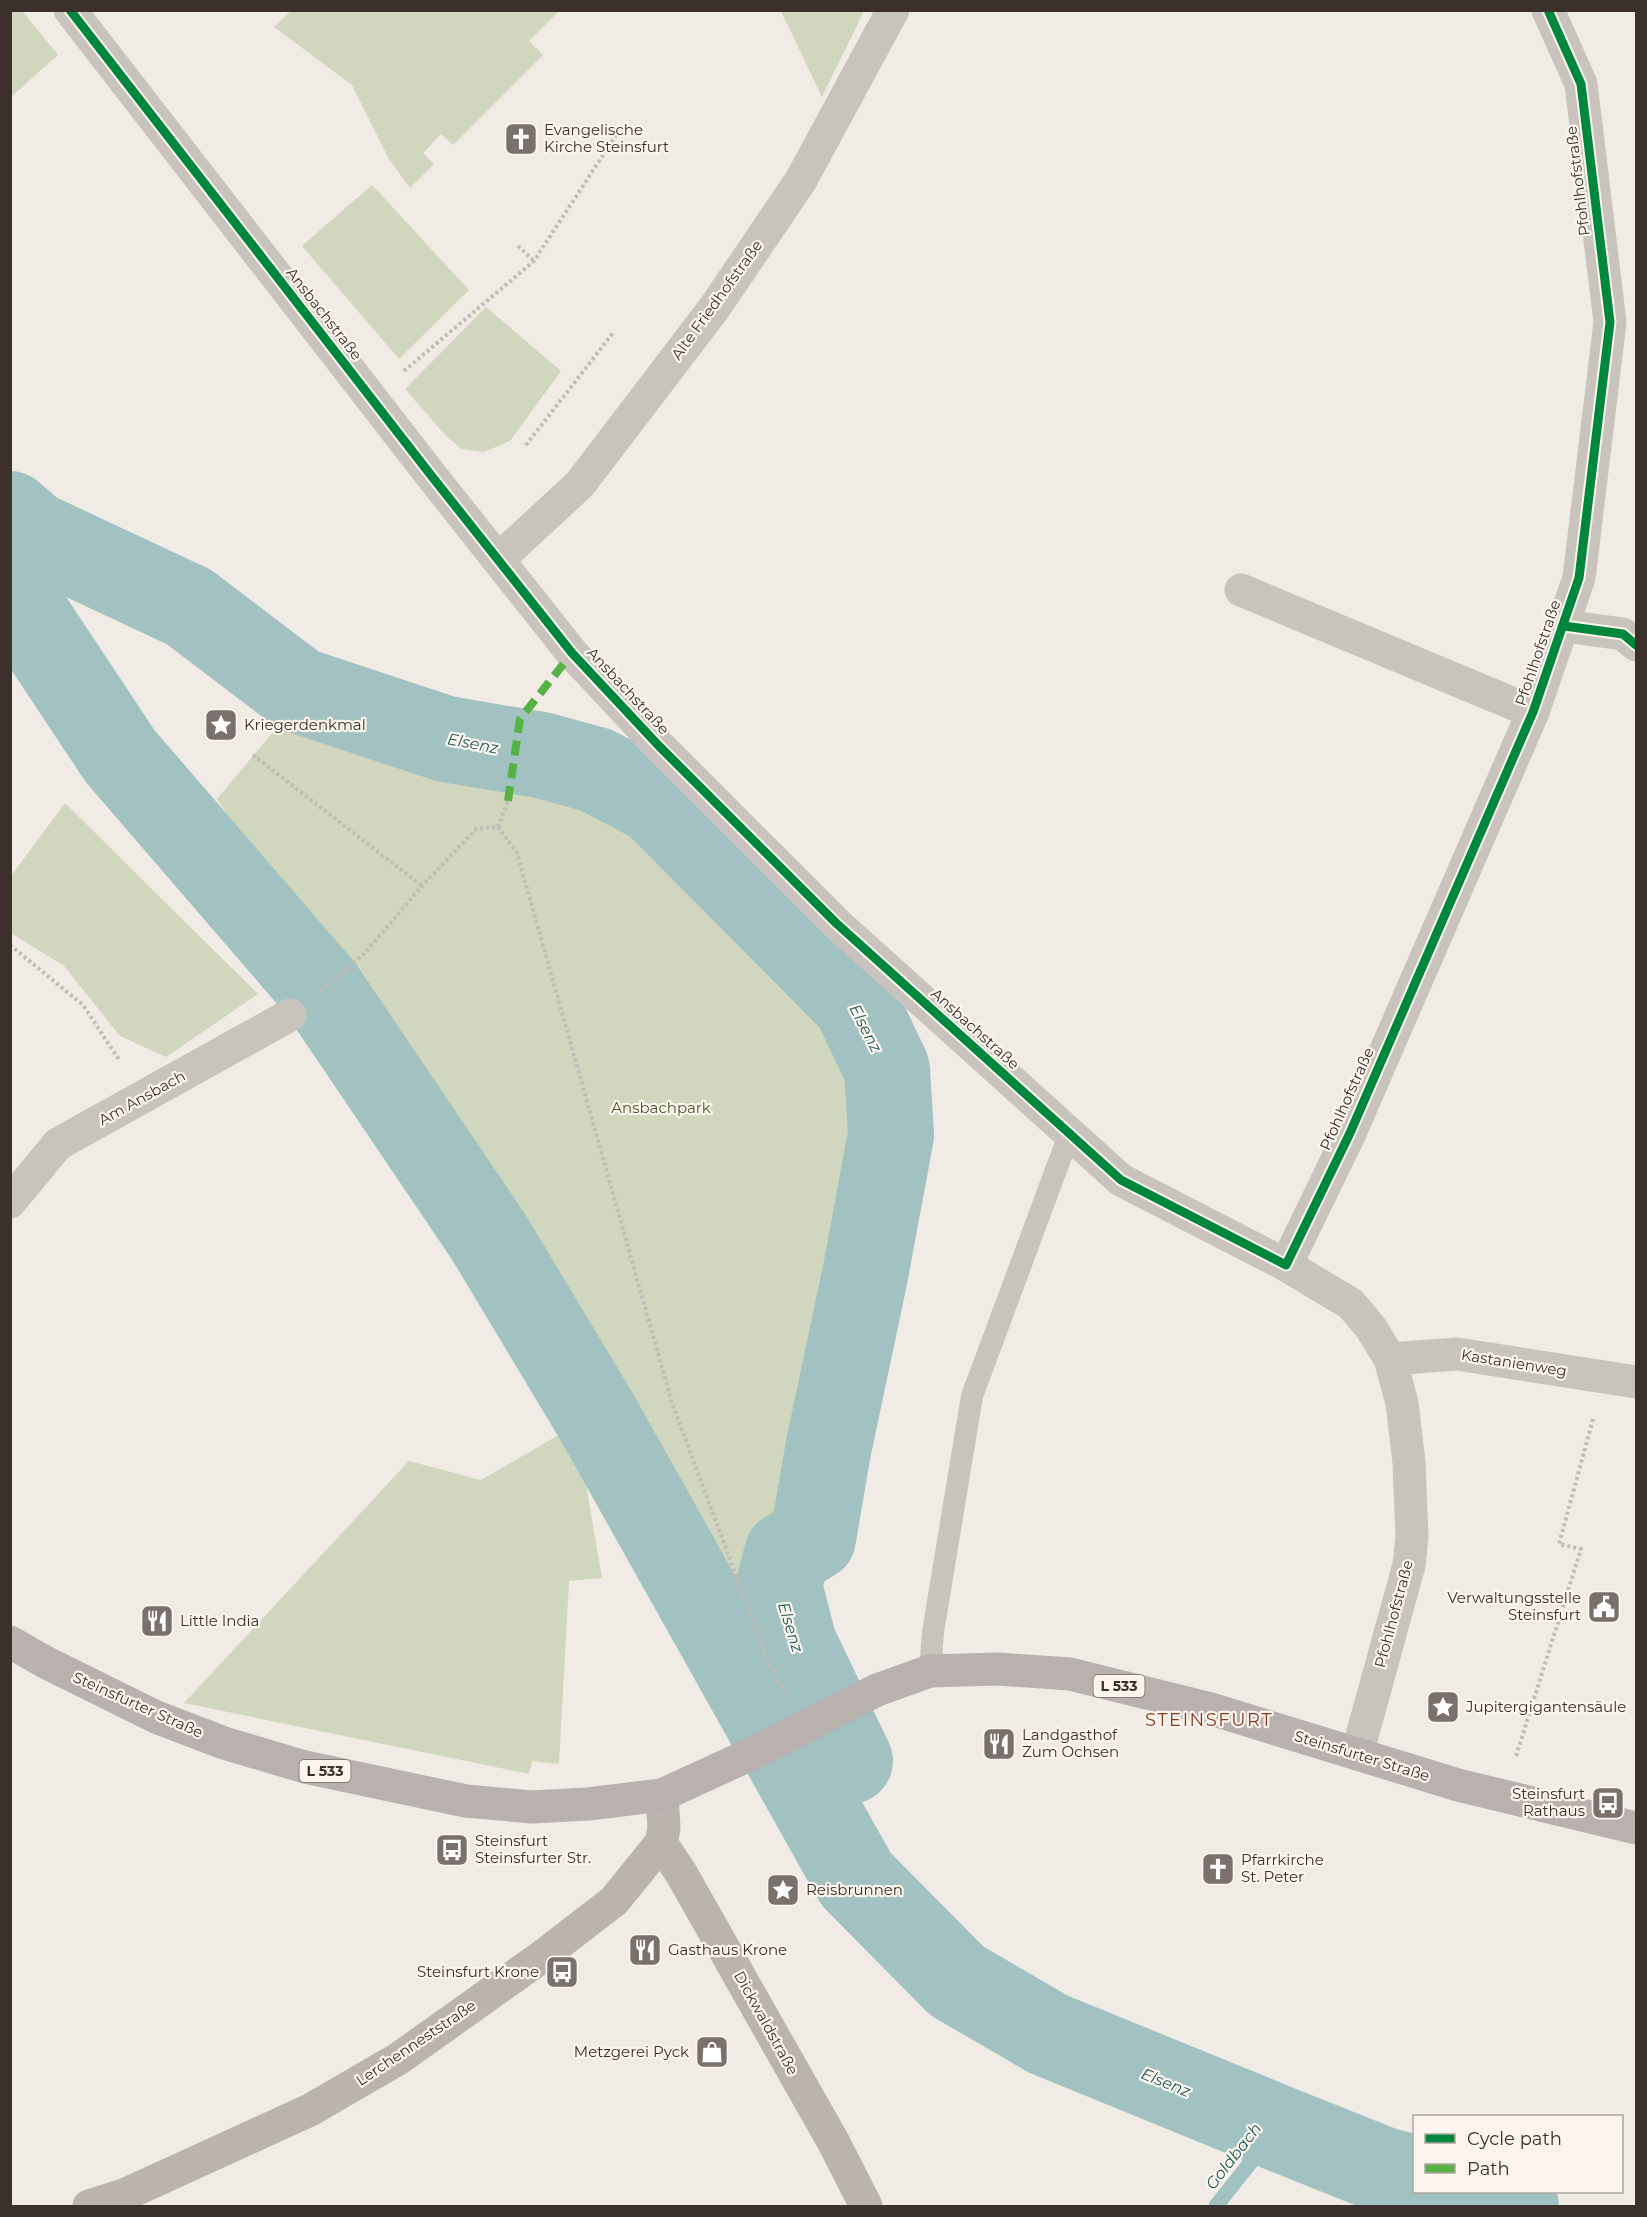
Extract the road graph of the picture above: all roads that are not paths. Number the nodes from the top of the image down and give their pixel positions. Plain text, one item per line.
1 (70, 10) edge
2 (893, 10) edge
3 (1548, 10) edge
4 (499, 560) junction
5 (1241, 590) dead end
6 (1564, 626) junction
7 (1636, 645) edge
8 (1533, 712) junction
9 (290, 1015) road end
10 (1069, 1135) junction
11 (10, 1202) edge
12 (1286, 1266) junction
13 (1390, 1359) junction
14 (1636, 1382) edge
15 (10, 1642) edge
16 (930, 1671) junction
17 (1357, 1754) junction
18 (662, 1795) junction
19 (1636, 1828) edge
20 (661, 1843) junction
21 (89, 2206) edge
22 (866, 2206) edge

1 - 4 street, Ansbachstraße
2 - 4 street, Alte Friedhofstraße
3 - 6 street, Pfohlhofstraße
4 - 10 street, Ansbachstraße
5 - 8 street, Pfohlhofstraße
6 - 7 street
6 - 8 street, Pfohlhofstraße
8 - 12 street, Pfohlhofstraße
9 - 11 street, Am Ansbach
10 - 12 street, Ansbachstraße
10 - 16 lane
12 - 13 street, Pfohlhofstraße
13 - 14 street, Kastanienweg
13 - 17 street, Pfohlhofstraße
15 - 18 main road, Steinsfurter Straße / L 533
16 - 17 main road, Steinsfurter Straße / L 533
16 - 18 main road, Steinsfurter Straße / L 533
17 - 19 main road, Steinsfurter Straße / L 533
18 - 20 street
20 - 21 street, Lerchenneststraße
20 - 22 street, Dickwaldstraße

